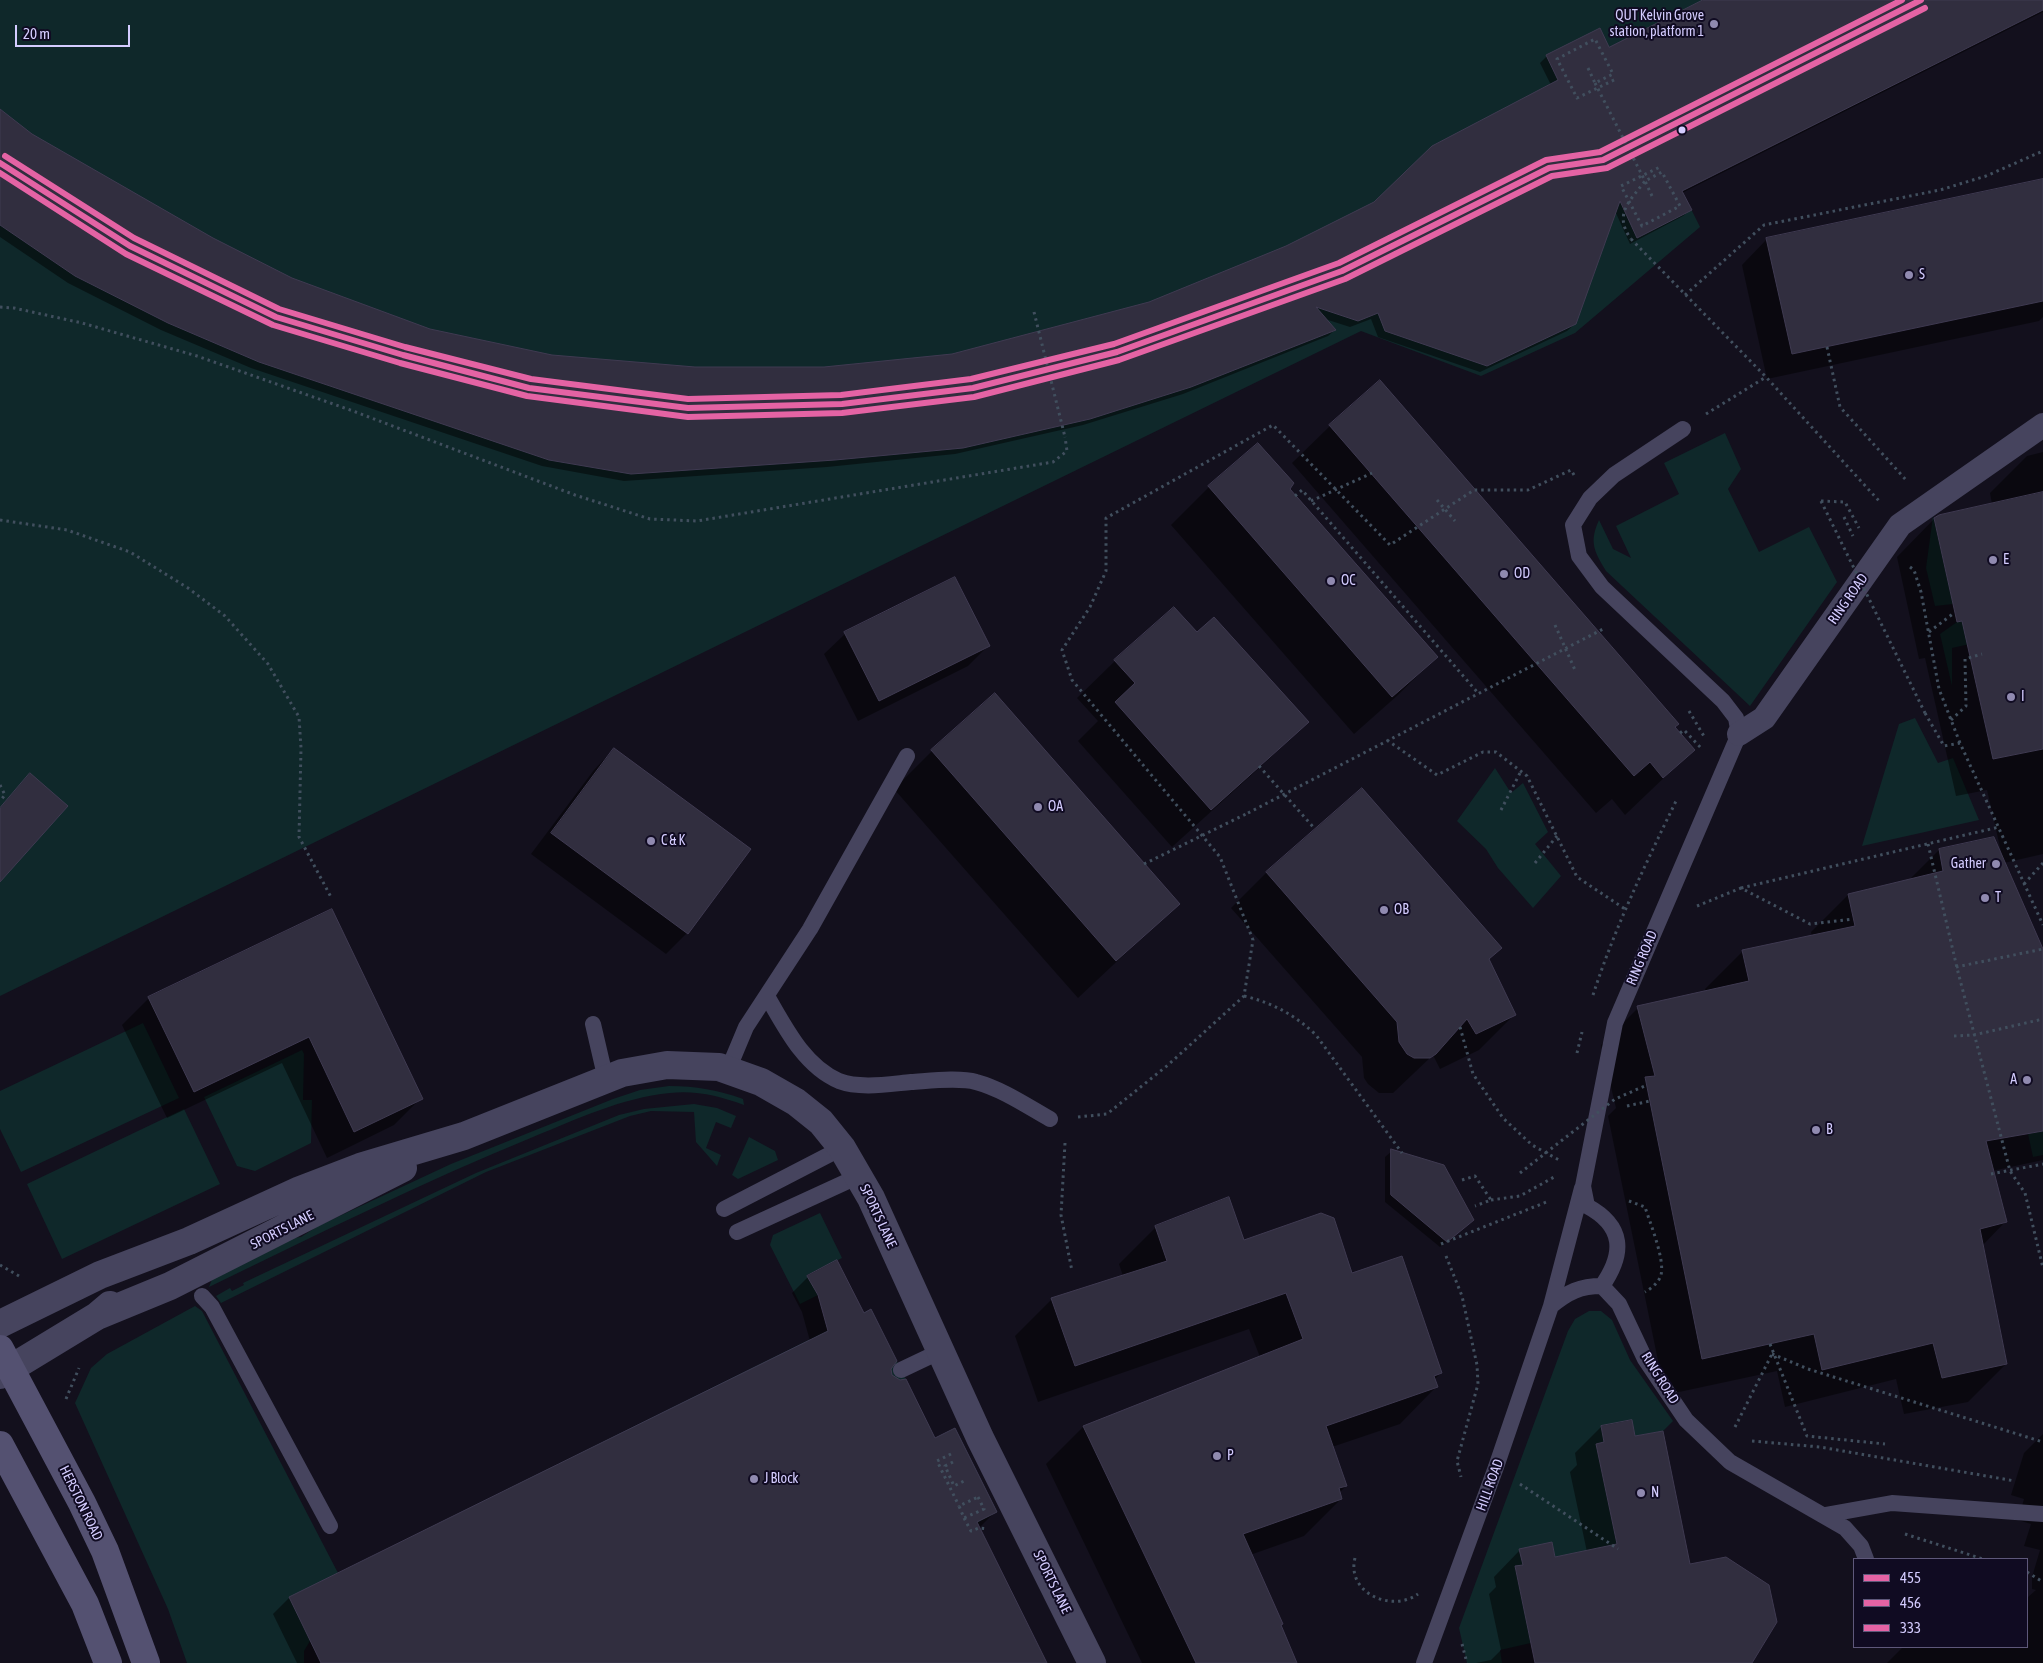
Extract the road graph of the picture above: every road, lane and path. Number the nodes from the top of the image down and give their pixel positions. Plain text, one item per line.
1 (1588, 68) dead end
2 (1616, 79) dead end
3 (1595, 83) junction
4 (2043, 151) edge
5 (1660, 166) dead end
6 (1645, 181) junction
7 (1652, 196) dead end
8 (1685, 295) junction
9 (0, 308) edge
10 (1034, 312) dead end
11 (1827, 347) dead end
12 (1766, 377) junction
13 (2043, 425) edge
14 (1683, 429) joint
15 (1372, 473) dead end
16 (1909, 483) dead end
17 (1296, 496) dead end
18 (1590, 498) junction
19 (1437, 500) dead end
20 (1311, 501) junction
21 (1882, 504) dead end
22 (0, 520) edge
23 (1455, 522) dead end
24 (1876, 560) junction
25 (1921, 592) dead end
26 (1954, 613) dead end
27 (1555, 625) dead end
28 (1608, 626) dead end
29 (1929, 632) junction
30 (1566, 648) junction
31 (1982, 654) dead end
32 (1575, 670) dead end
33 (1478, 693) junction
34 (1688, 710) dead end
35 (1951, 720) junction
36 (1680, 733) dead end
37 (1739, 734) junction
38 (1387, 740) junction
39 (1706, 740) dead end
40 (1960, 743) junction
41 (1702, 749) dead end
42 (907, 756) dead end
43 (1259, 766) dead end
44 (1521, 771) junction
45 (0, 786) edge
46 (1283, 793) junction
47 (0, 801) edge
48 (1501, 810) dead end
49 (1999, 827) junction
50 (1315, 829) dead end
51 (1557, 836) junction
52 (1928, 844) junction
53 (1535, 863) dead end
54 (2043, 863) edge
55 (1144, 864) dead end
56 (2024, 884) junction
57 (1741, 888) junction
58 (332, 899) dead end
59 (1625, 909) dead end
60 (1689, 909) dead end
61 (1853, 919) dead end
62 (2043, 925) edge
63 (2043, 949) edge
64 (1956, 967) junction
65 (766, 996) junction
66 (1244, 996) junction
67 (2043, 1019) edge
68 (593, 1024) dead end
69 (1460, 1027) dead end
70 (1974, 1035) junction
71 (1954, 1036) dead end
72 (728, 1070) junction
73 (606, 1080) junction
74 (1647, 1085) dead end
75 (1650, 1101) dead end
76 (1620, 1111) dead end
77 (1067, 1118) junction
78 (1050, 1119) joint
79 (464, 1136) junction
80 (842, 1148) junction
81 (1402, 1153) dead end
82 (1564, 1163) dead end
83 (2043, 1164) edge
84 (2010, 1171) junction
85 (1564, 1173) dead end
86 (1520, 1174) dead end
87 (1991, 1174) dead end
88 (859, 1176) junction
89 (1462, 1180) dead end
90 (1583, 1186) junction
91 (1622, 1199) dead end
92 (1491, 1200) junction
93 (1542, 1205) dead end
94 (1475, 1206) dead end
95 (724, 1208) dead end
96 (737, 1232) dead end
97 (189, 1241) junction
98 (1441, 1244) dead end
99 (1446, 1256) dead end
100 (0, 1265) edge
101 (2043, 1268) edge
102 (1072, 1271) dead end
103 (22, 1277) dead end
104 (1602, 1286) junction
105 (1641, 1295) dead end
106 (202, 1296) dead end
107 (1551, 1306) junction
108 (97, 1316) junction
109 (0, 1324) edge
110 (1770, 1344) dead end
111 (940, 1351) junction
112 (1772, 1354) junction
113 (4, 1365) edge
114 (901, 1370) dead end
115 (1732, 1432) dead end
116 (1745, 1440) dead end
117 (2043, 1442) edge
118 (1885, 1444) dead end
119 (0, 1445) edge
120 (958, 1451) dead end
121 (954, 1462) dead end
122 (1513, 1479) dead end
123 (964, 1481) dead end
124 (2024, 1482) dead end
125 (1463, 1486) dead end
126 (968, 1502) dead end
127 (959, 1506) junction
128 (974, 1514) dead end
129 (2043, 1514) edge
130 (1825, 1515) junction
131 (964, 1518) junction
132 (330, 1526) dead end
133 (989, 1530) dead end
134 (1852, 1536) junction
135 (1618, 1549) dead end
136 (1355, 1558) dead end
137 (1866, 1558) edge
138 (1980, 1558) edge
139 (2028, 1573) edge
140 (2043, 1582) edge
141 (1423, 1588) dead end
142 (108, 1663) edge
143 (146, 1663) edge
144 (1092, 1663) edge
145 (1424, 1663) edge

1 - 3 path
2 - 3 path
3 - 6 path, bridge
4 - 8 path
5 - 6 path
6 - 7 path
6 - 8 path, bridge
8 - 12 path
9 - 10 path, bridge
11 - 16 path
12 - 14 path
12 - 21 path
13 - 24 street, RING ROAD
14 - 18 lane
15 - 20 path, bridge
17 - 20 path
18 - 37 lane
18 - 66 path
19 - 23 path, bridge
20 - 33 path
22 - 58 path
24 - 37 street, RING ROAD
24 - 40 path, bridge
25 - 29 path
26 - 29 path
27 - 30 path
28 - 30 path
29 - 35 path
30 - 32 path
30 - 33 path
31 - 35 path
33 - 38 path
34 - 39 path
35 - 40 path
36 - 41 path
37 - 90 lane, RING ROAD
38 - 44 path
38 - 46 path
40 - 49 path
42 - 65 lane
43 - 46 path
44 - 48 path
44 - 51 path
45 - 47 path
46 - 50 path
46 - 55 path, bridge
49 - 52 path
49 - 56 path
51 - 53 path
51 - 59 path
52 - 57 path
52 - 64 path
54 - 56 path
56 - 62 path
57 - 60 path
57 - 61 path
63 - 64 path
64 - 70 path
65 - 72 lane
65 - 78 lane
66 - 77 path
66 - 81 path
67 - 70 path
68 - 73 lane
69 - 82 path
70 - 71 path
70 - 84 path
72 - 73 street, SPORTS LANE
72 - 80 street, SPORTS LANE
73 - 79 street, SPORTS LANE
74 - 86 path, bridge
75 - 76 path
77 - 78 path
77 - 102 path
79 - 97 street, SPORTS LANE
79 - 108 street, SPORTS LANE
80 - 88 street, SPORTS LANE
80 - 95 lane
83 - 84 path
84 - 87 path
84 - 101 path
85 - 92 path
88 - 96 lane
88 - 111 street, SPORTS LANE
89 - 92 path
90 - 104 lane
90 - 107 lane, HILL ROAD
91 - 105 path
92 - 94 path
93 - 98 path
97 - 108 street, SPORTS LANE
97 - 109 street, SPORTS LANE
99 - 125 path
100 - 103 path
104 - 107 lane
104 - 130 lane, RING ROAD
106 - 132 lane
107 - 145 lane, HILL ROAD
108 - 113 street, SPORTS LANE
110 - 112 path
111 - 114 lane
111 - 144 street, SPORTS LANE
112 - 115 path
112 - 117 path
112 - 118 path
113 - 143 main road, HERSTON ROAD
116 - 124 path
119 - 142 main road
120 - 127 path
121 - 123 path
122 - 135 path
126 - 127 path
127 - 131 path
128 - 131 path
129 - 130 lane
130 - 134 lane, RING ROAD
131 - 133 path
134 - 137 lane, RING ROAD
134 - 138 path
136 - 141 path
139 - 140 path

